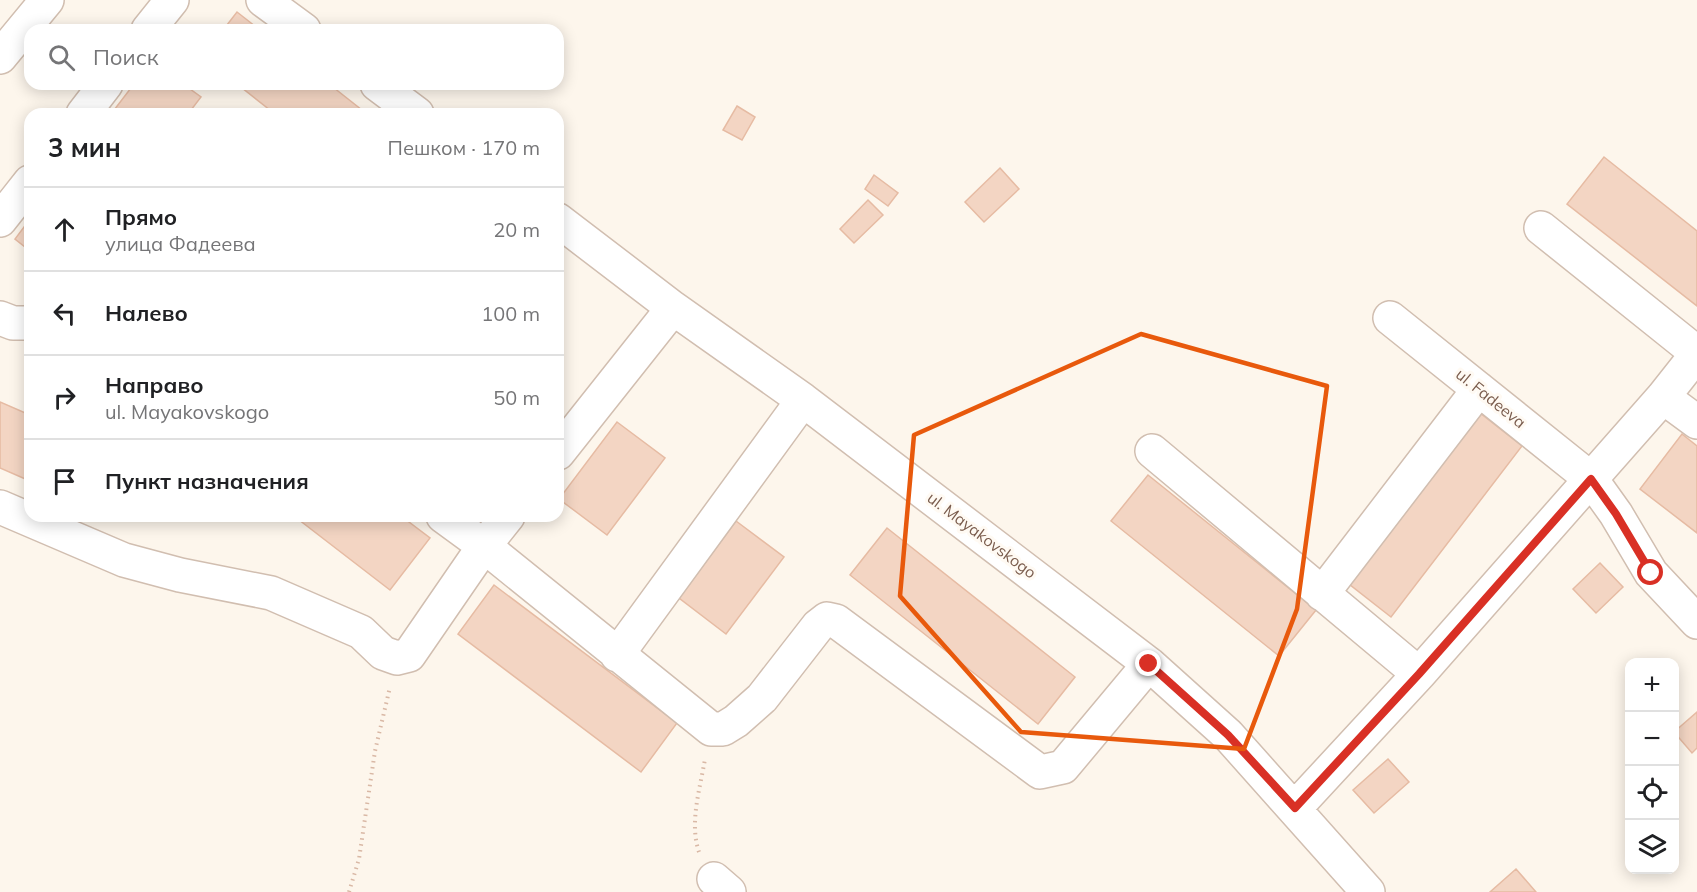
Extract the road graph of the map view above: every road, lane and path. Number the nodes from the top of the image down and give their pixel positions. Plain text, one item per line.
1 (47, 0) edge
2 (172, 0) edge
3 (263, 0) edge
4 (27, 24) edge
5 (153, 24) edge
6 (296, 24) edge
7 (24, 28) edge
8 (0, 57) edge
9 (101, 90) edge
10 (385, 90) edge
11 (88, 108) edge
12 (409, 108) edge
13 (24, 190) edge
14 (0, 220) edge
15 (564, 225) edge
16 (1541, 228) dead end
17 (674, 308) junction
18 (0, 318) edge
19 (1390, 318) dead end
20 (24, 323) edge
21 (1697, 354) edge
22 (1479, 389) junction
23 (1664, 397) junction
24 (803, 400) junction
25 (1697, 422) edge
26 (564, 446) edge
27 (1152, 451) dead end
28 (1591, 479) junction
29 (0, 507) edge
30 (24, 517) edge
31 (35, 522) edge
32 (451, 522) edge
33 (503, 522) edge
34 (484, 546) junction
35 (1322, 594) junction
36 (1697, 622) edge
37 (617, 655) junction
38 (397, 658) junction
39 (1149, 664) junction
40 (1419, 674) junction
41 (711, 729) junction
42 (1295, 808) junction
43 (721, 885) edge
44 (349, 892) edge
45 (1368, 892) edge

1 - 4 street
2 - 5 street
3 - 6 street
7 - 8 street
9 - 11 street
10 - 12 street
13 - 14 street
15 - 17 street, ul. Mayakovskogo
16 - 21 street
17 - 24 street, ul. Mayakovskogo
17 - 26 street
18 - 20 street
19 - 22 street, ul. Fadeeva
21 - 23 street
22 - 28 street, ul. Fadeeva
22 - 35 street
23 - 25 street
23 - 28 street
24 - 37 street
24 - 39 street, ul. Mayakovskogo
27 - 35 street
28 - 36 street, ul. Fadeeva
28 - 40 street
29 - 30 street
31 - 38 street
32 - 34 street
33 - 34 street
34 - 37 street
34 - 38 street
35 - 40 street
37 - 41 street
38 - 44 path
39 - 41 street
39 - 42 street, ul. Mayakovskogo
40 - 42 street
41 - 43 path
42 - 45 street, ul. Mayakovskogo

